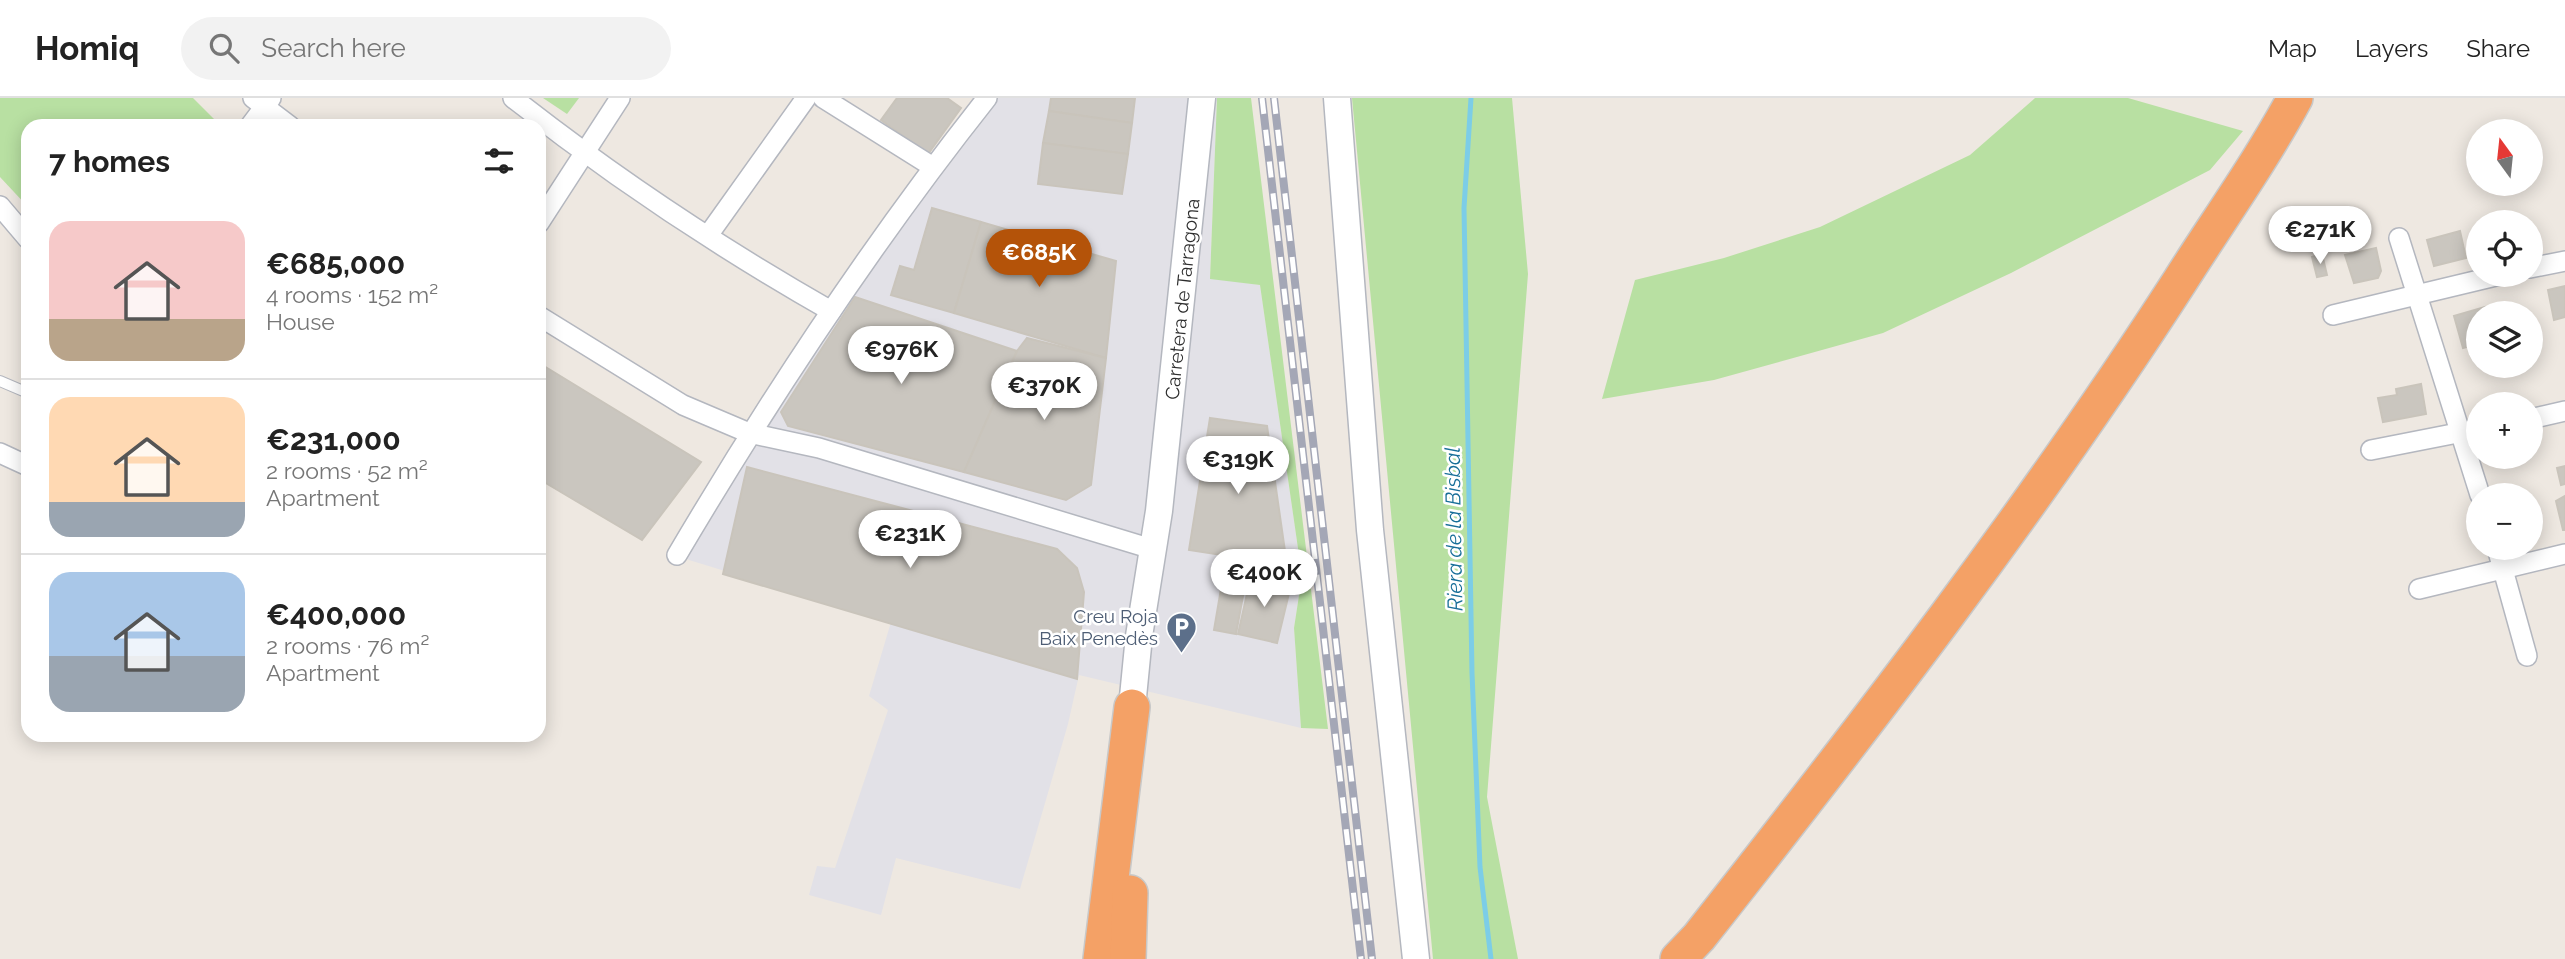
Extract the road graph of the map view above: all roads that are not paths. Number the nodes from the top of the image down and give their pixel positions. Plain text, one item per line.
1 (513, 98) edge
2 (620, 98) edge
3 (806, 98) edge
4 (823, 98) edge
5 (987, 98) edge
6 (1202, 98) edge
7 (1337, 98) edge
8 (2295, 98) edge
9 (263, 101) edge
10 (254, 119) edge
11 (282, 119) edge
12 (540, 119) edge
13 (546, 124) edge
14 (584, 153) junction
15 (933, 167) junction
16 (0, 206) edge
17 (546, 212) edge
18 (21, 231) edge
19 (709, 234) junction
20 (2399, 238) dead end
21 (2565, 261) edge
22 (2543, 265) edge
23 (2466, 282) edge
24 (2416, 293) junction
25 (831, 310) junction
26 (2333, 315) dead end
27 (546, 320) edge
28 (0, 380) edge
29 (21, 390) edge
30 (2565, 411) edge
31 (2543, 415) edge
32 (2466, 426) edge
33 (2466, 431) edge
34 (749, 433) junction
35 (2371, 450) dead end
36 (0, 453) edge
37 (21, 463) edge
38 (1152, 549) junction
39 (2565, 554) edge
40 (677, 555) dead end
41 (2543, 555) edge
42 (2492, 560) edge
43 (2501, 560) edge
44 (2419, 589) dead end
45 (2527, 656) dead end
46 (1132, 708) junction
47 (1101, 959) edge
48 (1128, 959) edge
49 (1416, 959) edge
50 (1678, 959) edge

1 - 12 street
2 - 14 street
3 - 19 street
4 - 15 street
5 - 15 street
6 - 38 street, Carretera de Tarragona
7 - 49 street
8 - 50 highway
9 - 10 street
9 - 11 street
13 - 14 street
14 - 17 street
14 - 19 street
15 - 25 street
16 - 18 street
19 - 25 street
20 - 24 street
21 - 22 street
23 - 24 street
24 - 26 street
24 - 32 street
25 - 34 street
27 - 34 street
28 - 29 lane
30 - 31 street
33 - 35 street
34 - 38 street
34 - 40 street
36 - 37 street
38 - 46 street, Carretera de Tarragona
39 - 41 street
42 - 44 street
43 - 45 street
46 - 47 highway
46 - 48 highway

